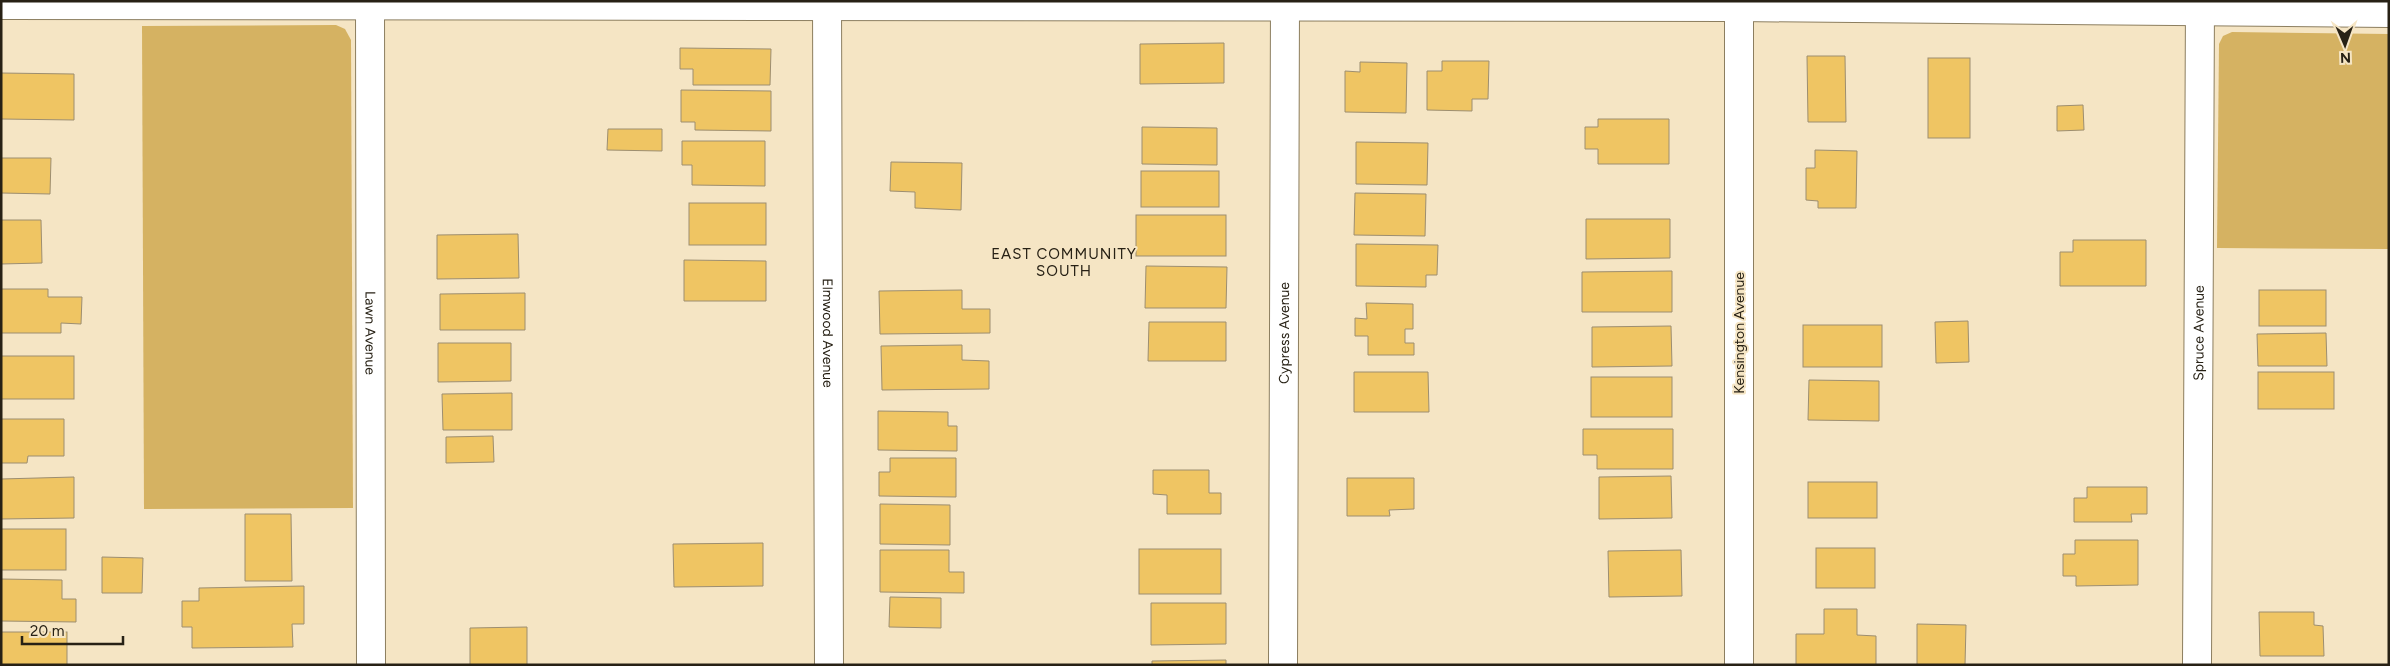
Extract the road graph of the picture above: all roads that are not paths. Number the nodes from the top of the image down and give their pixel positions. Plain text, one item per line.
1 (370, 3) edge
2 (827, 3) edge
3 (1285, 3) edge
4 (1739, 4) edge
5 (1, 5) edge
6 (2200, 6) edge
7 (2389, 13) edge
8 (371, 665) edge
9 (829, 665) edge
10 (1283, 665) edge
11 (1739, 665) edge
12 (2198, 665) edge

1 - 2 street
1 - 5 street
1 - 8 street, Lawn Avenue
2 - 3 street
2 - 9 street, Elmwood Avenue
3 - 4 street
3 - 10 street, Cypress Avenue
4 - 6 street
4 - 11 street, Kensington Avenue
6 - 7 street
6 - 12 street, Spruce Avenue

